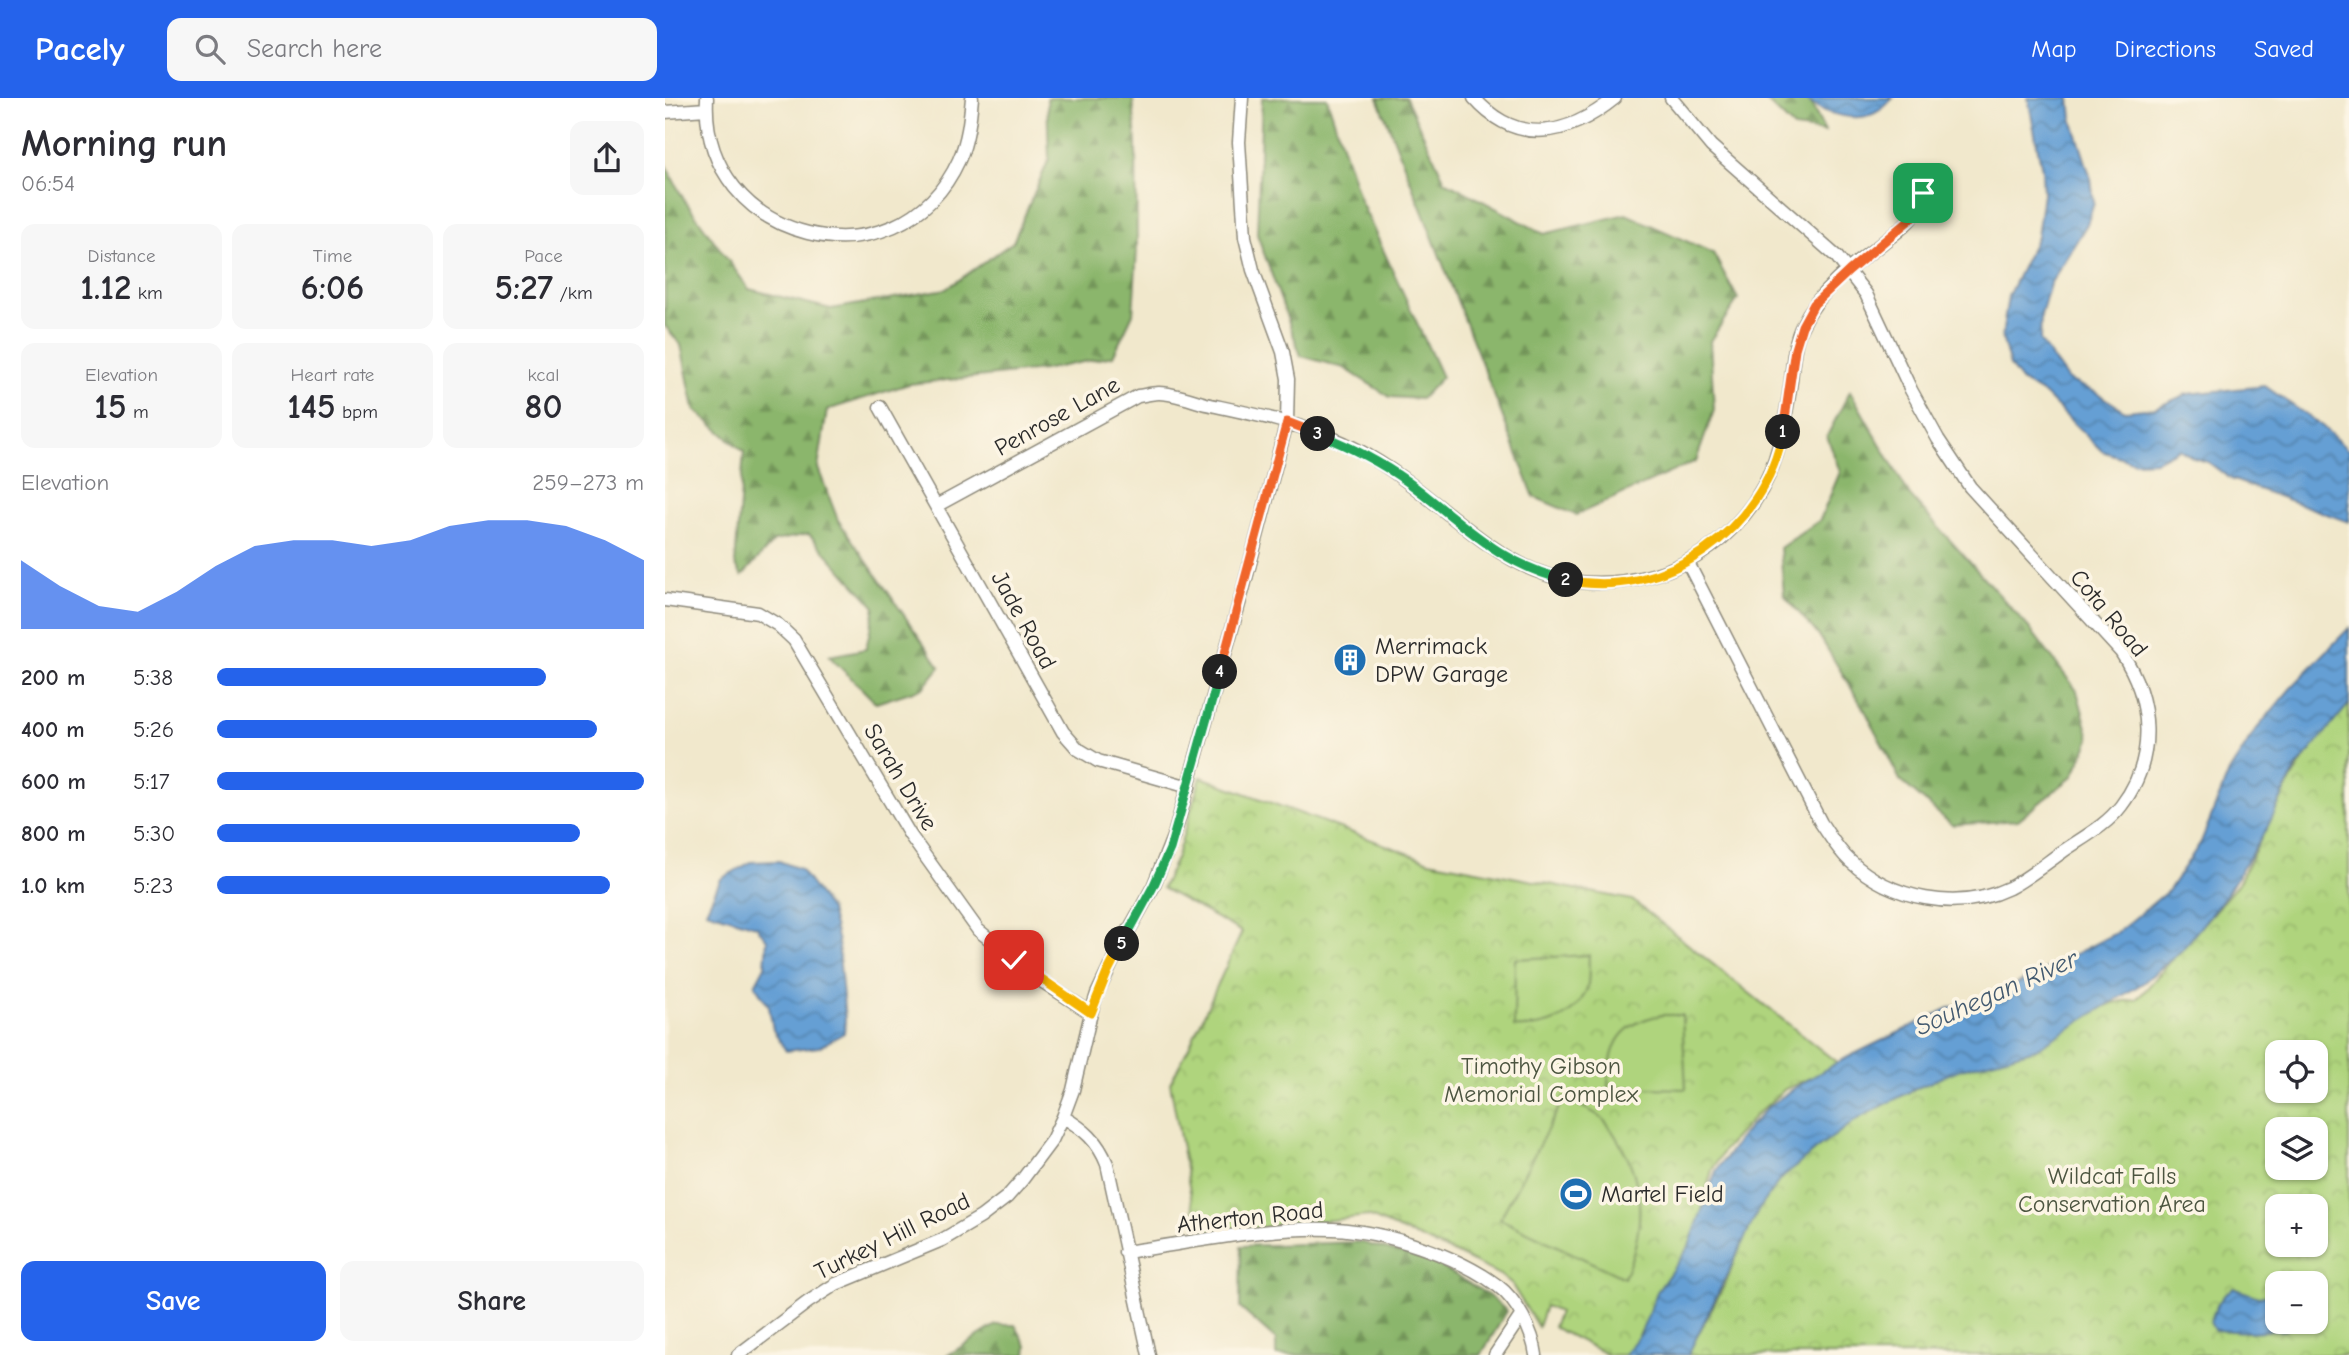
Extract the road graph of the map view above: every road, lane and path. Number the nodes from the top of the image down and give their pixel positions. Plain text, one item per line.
1 (972, 98) edge
2 (1242, 98) edge
3 (1474, 98) edge
4 (1615, 98) edge
5 (1671, 98) edge
6 (706, 104) edge
7 (665, 112) edge
8 (1923, 193) dead end
9 (1849, 271) junction
10 (880, 407) dead end
11 (1287, 422) junction
12 (936, 506) junction
13 (1688, 562) junction
14 (665, 600) edge
15 (1189, 787) junction
16 (1091, 1013) junction
17 (1063, 1117) junction
18 (1125, 1252) junction
19 (1521, 1316) junction
20 (739, 1355) edge
21 (1149, 1355) edge
22 (1495, 1355) edge
23 (1536, 1355) edge

1 - 6 street
2 - 11 street, Turkey Hill Road
3 - 4 street
5 - 9 street, Cota Road
6 - 7 street
8 - 9 street, Penrose Lane
9 - 13 street, Penrose Lane
9 - 13 street, Cota Road
10 - 12 street, Jade Road
11 - 12 street, Penrose Lane
11 - 13 street, Penrose Lane
11 - 15 street, Turkey Hill Road
12 - 15 street, Jade Road
14 - 16 street, Sarah Drive
15 - 16 street, Turkey Hill Road
16 - 17 street, Turkey Hill Road
17 - 18 street
17 - 20 street, Turkey Hill Road
18 - 19 street, Atherton Road
18 - 21 street
19 - 22 street
19 - 23 street, Atherton Road

